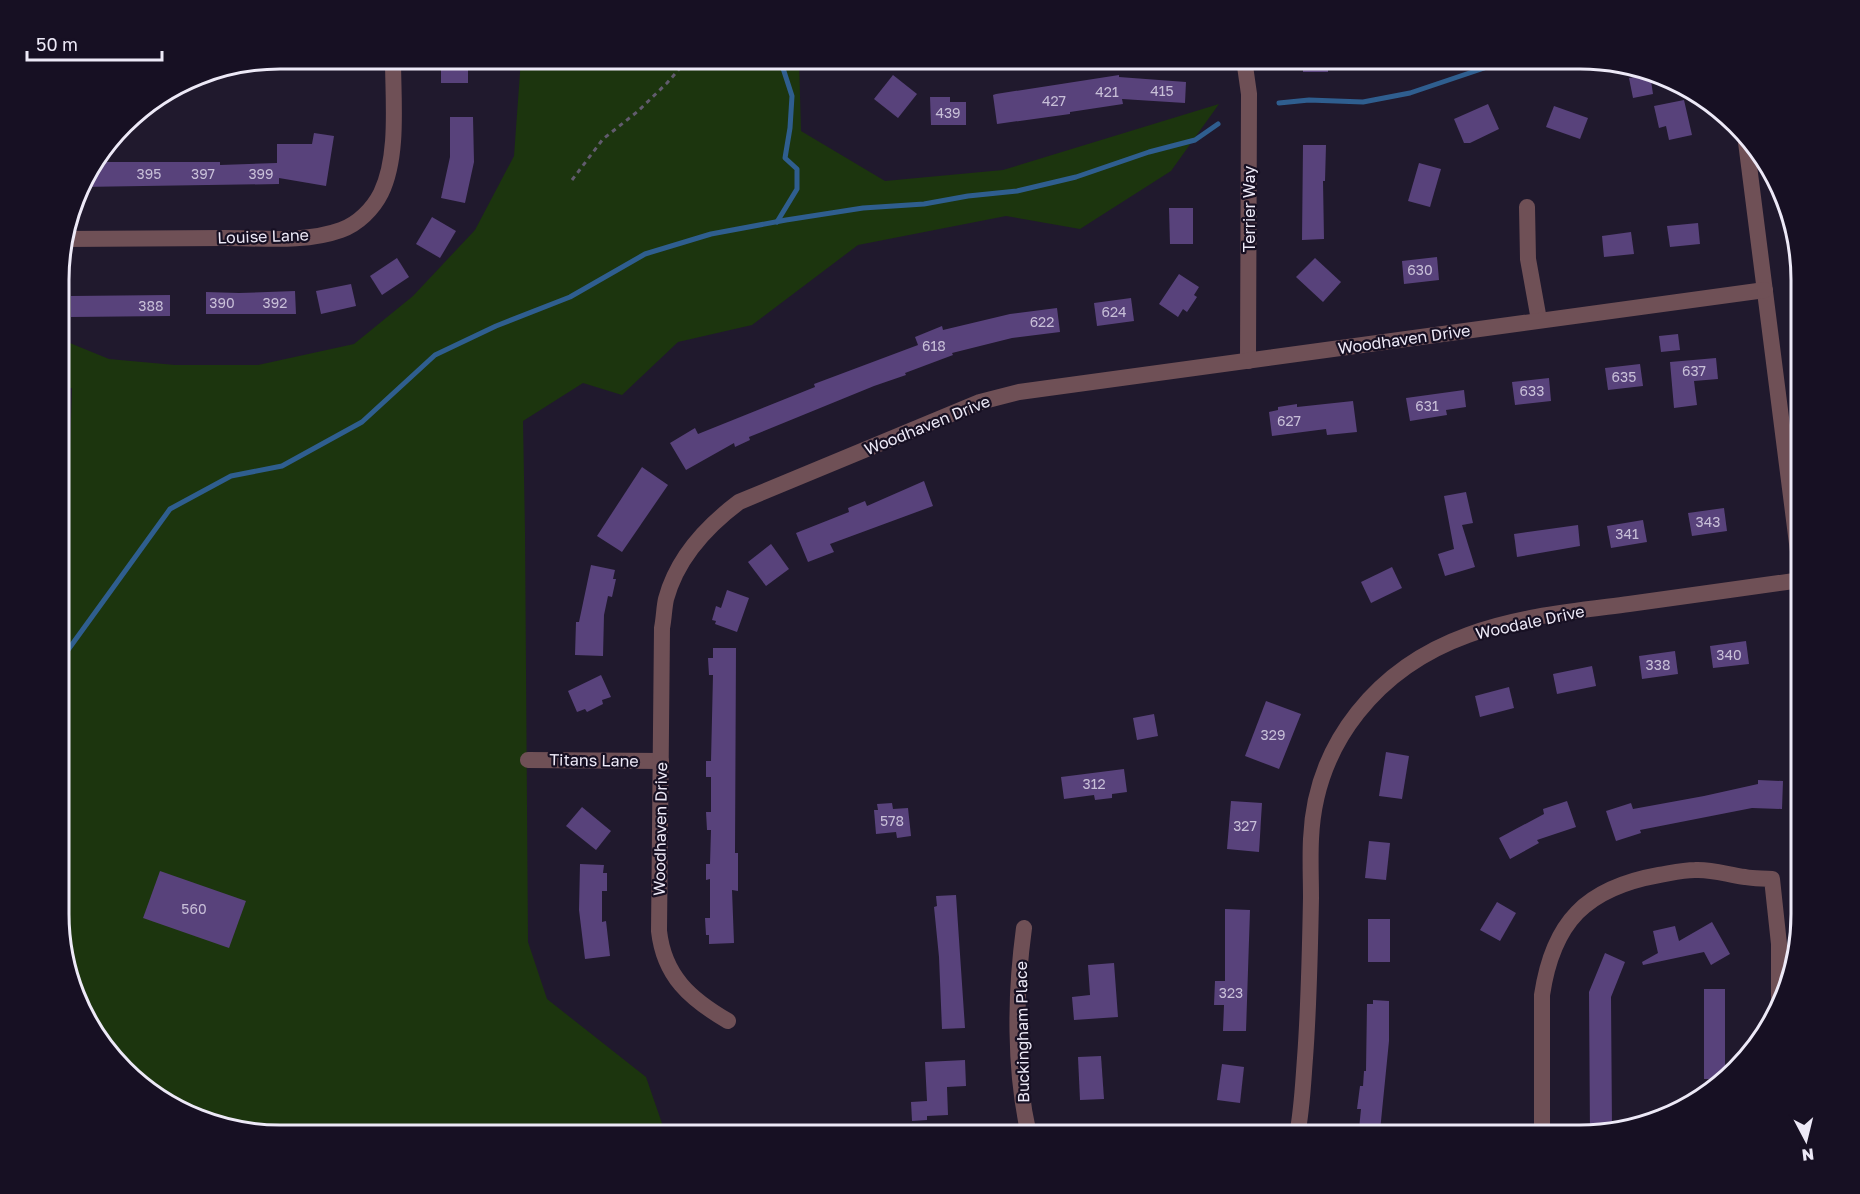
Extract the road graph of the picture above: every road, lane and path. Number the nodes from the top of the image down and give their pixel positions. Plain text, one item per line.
1 (393, 69) edge
2 (679, 69) edge
3 (1246, 69) edge
4 (1747, 152) edge
5 (572, 180) dead end
6 (1527, 207) dead end
7 (73, 239) edge
8 (1765, 290) junction
9 (1539, 320) junction
10 (1248, 361) junction
11 (1791, 496) edge
12 (1791, 581) edge
13 (528, 760) dead end
14 (661, 761) junction
15 (1024, 928) dead end
16 (1779, 985) edge
17 (728, 1021) dead end
18 (1027, 1125) edge
19 (1299, 1125) edge
20 (1542, 1125) edge

1 - 7 street, Louise Lane
2 - 5 path
3 - 10 street, Terrier Way
4 - 8 street
6 - 9 street
8 - 9 street, Woodhaven Drive
8 - 11 street
9 - 10 street, Woodhaven Drive
10 - 14 street, Woodhaven Drive
12 - 19 street, Woodale Drive
13 - 14 street, Titans Lane
14 - 17 street, Woodhaven Drive
15 - 18 street, Buckingham Place
16 - 20 street

